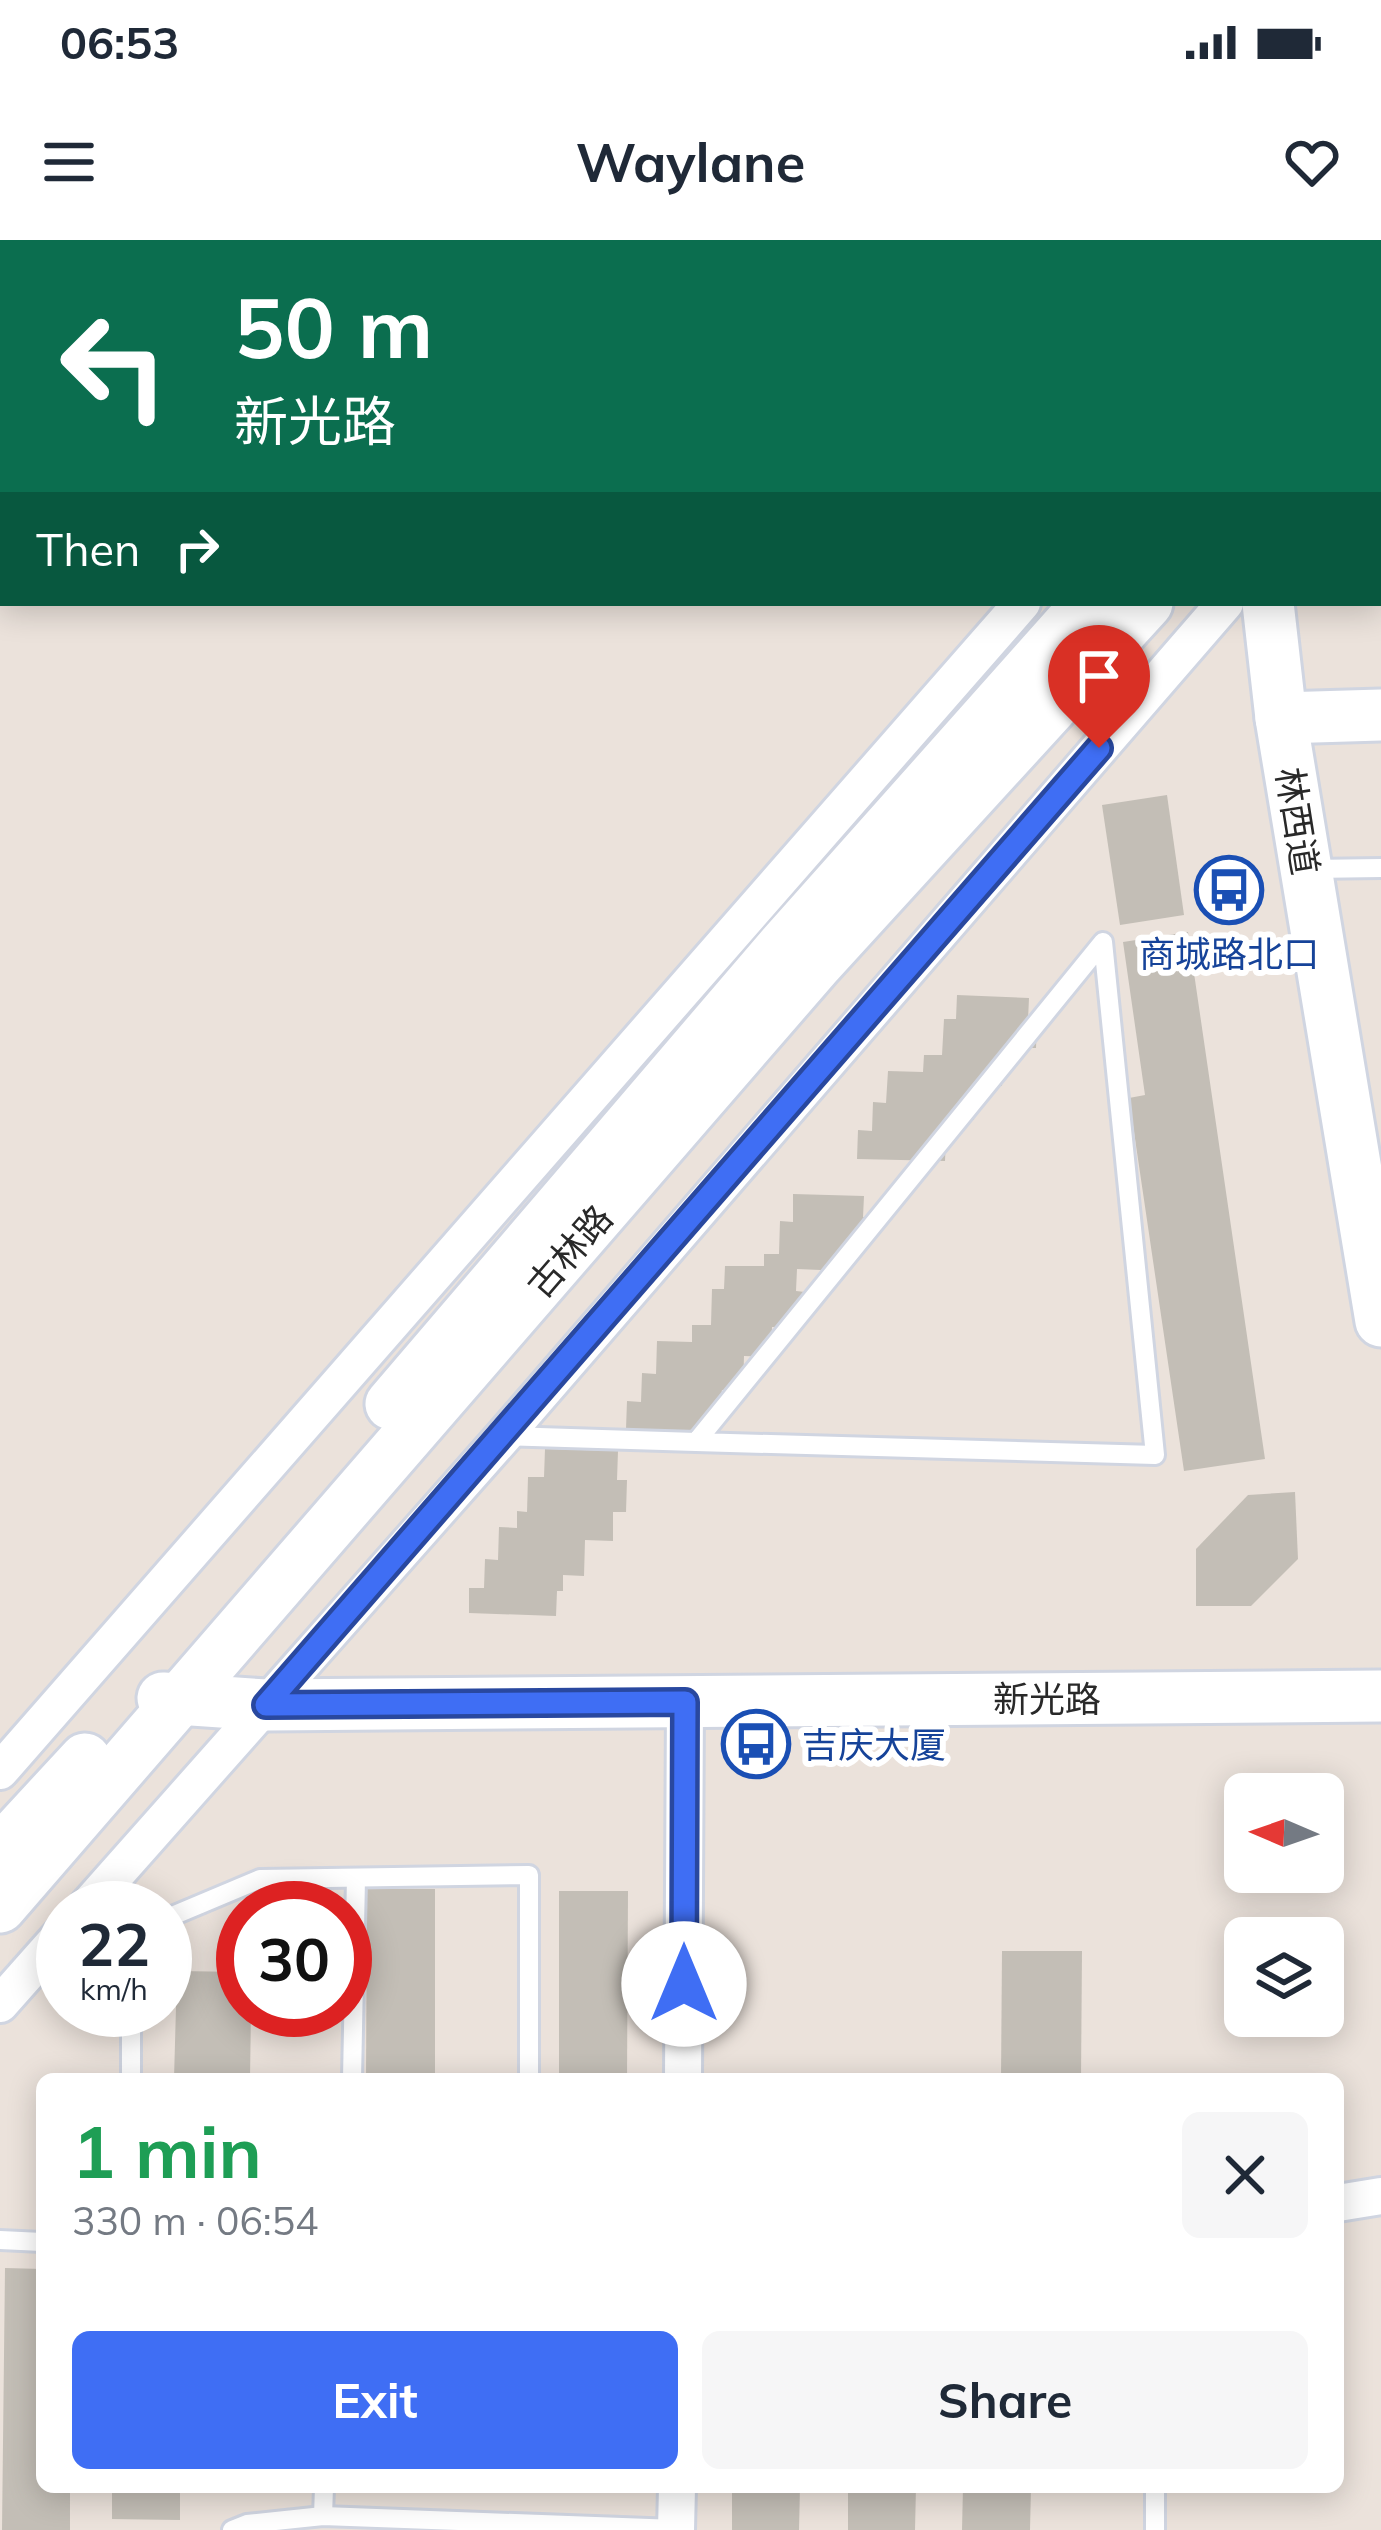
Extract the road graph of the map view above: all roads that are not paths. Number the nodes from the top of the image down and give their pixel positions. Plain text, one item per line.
1 (1019, 606) edge
2 (1085, 606) edge
3 (1144, 606) edge
4 (1222, 606) edge
5 (1268, 606) edge
6 (1381, 715) edge
7 (1281, 718) junction
8 (1381, 868) edge
9 (1306, 869) junction
10 (1381, 1322) edge
11 (504, 1436) junction
12 (696, 1442) junction
13 (1381, 1696) edge
14 (162, 1698) junction
15 (685, 1702) junction
16 (266, 1705) junction
17 (0, 1771) edge
18 (0, 1851) edge
19 (356, 1878) junction
20 (110, 1881) edge
21 (0, 1906) edge
22 (192, 1908) edge
23 (36, 1964) edge
24 (0, 2004) edge
25 (131, 2037) edge
26 (131, 2073) edge
27 (352, 2073) edge
28 (529, 2073) edge
29 (683, 2073) edge
30 (1381, 2195) edge
31 (1344, 2202) edge
32 (0, 2240) edge
33 (36, 2242) edge
34 (324, 2493) edge
35 (677, 2493) edge
36 (1155, 2493) edge
37 (323, 2516) junction
38 (421, 2525) edge
39 (676, 2529) edge
40 (232, 2530) edge
41 (1155, 2530) edge

1 - 17 street
2 - 14 main road, 古林路
3 - 14 main road, 古林路
4 - 11 street
5 - 7 main road, 林西道
6 - 7 main road
7 - 9 main road, 林西道
8 - 9 lane
9 - 10 main road, 林西道
11 - 12 lane
11 - 16 street
12 - 12 lane
13 - 15 main road, 新光路
14 - 16 main road, 新光路
14 - 18 main road, 古林路
14 - 21 main road, 古林路
15 - 16 main road, 新光路
15 - 29 street
16 - 20 street
19 - 22 lane
19 - 27 lane
19 - 28 lane
23 - 24 street
25 - 26 lane
30 - 31 street
32 - 33 lane
34 - 37 lane
35 - 39 street
36 - 41 lane
37 - 38 lane
37 - 40 lane
38 - 39 lane

